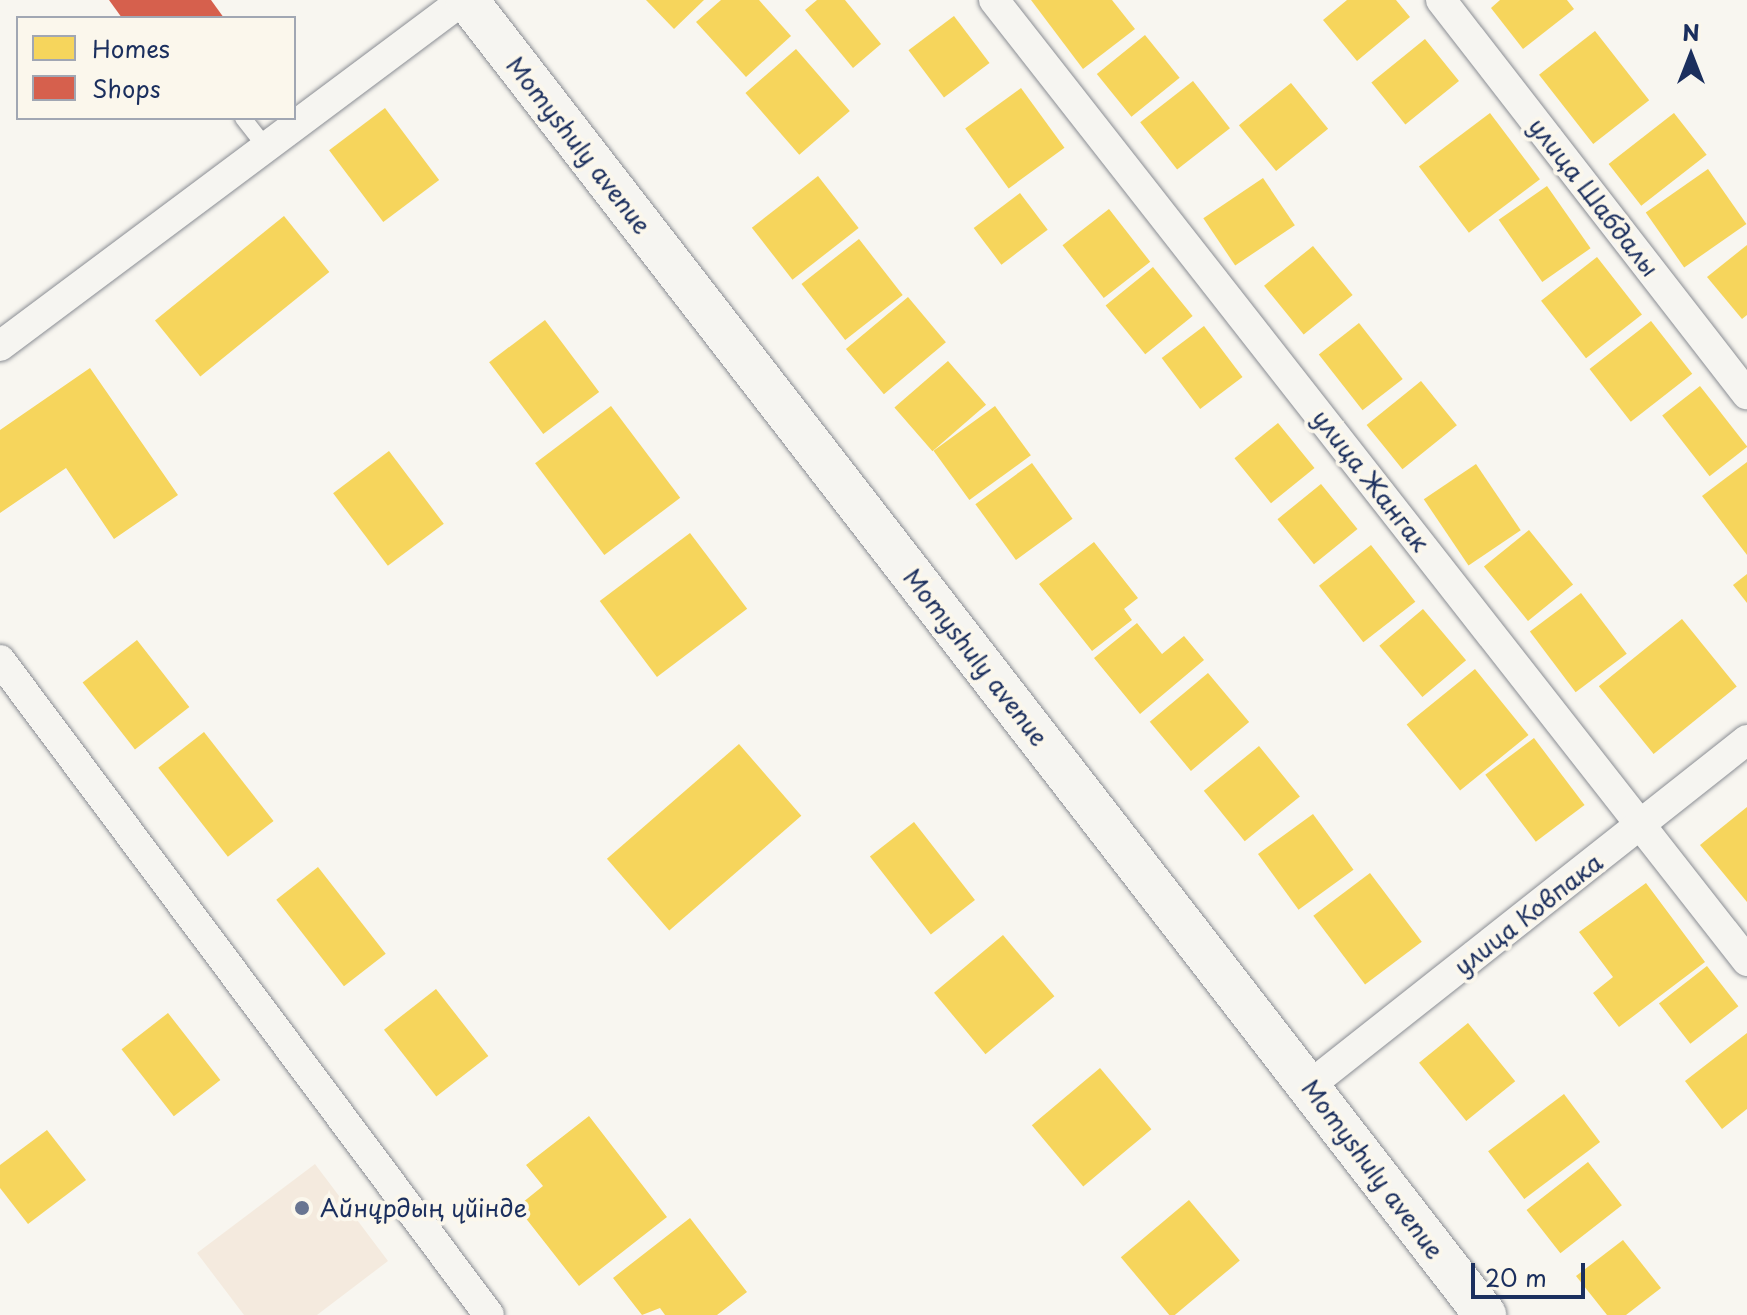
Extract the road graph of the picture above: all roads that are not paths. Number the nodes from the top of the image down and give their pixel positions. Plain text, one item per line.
1 (465, 0) edge
2 (994, 0) edge
3 (1441, 0) edge
4 (245, 120) edge
5 (266, 147) junction
6 (0, 346) edge
7 (1747, 394) edge
8 (0, 660) edge
9 (1747, 740) edge
10 (1642, 825) junction
11 (1747, 961) edge
12 (1309, 1086) junction
13 (489, 1315) edge
14 (1485, 1315) edge

1 - 5 street
1 - 12 main road, Momyshuly avenue
2 - 10 street, улица Жангак
3 - 7 street, улица Шабдалы
4 - 5 lane
5 - 6 street
8 - 13 street
9 - 10 street, улица Ковпака
10 - 11 street, улица Жангак
10 - 12 street, улица Ковпака
12 - 14 main road, Momyshuly avenue

